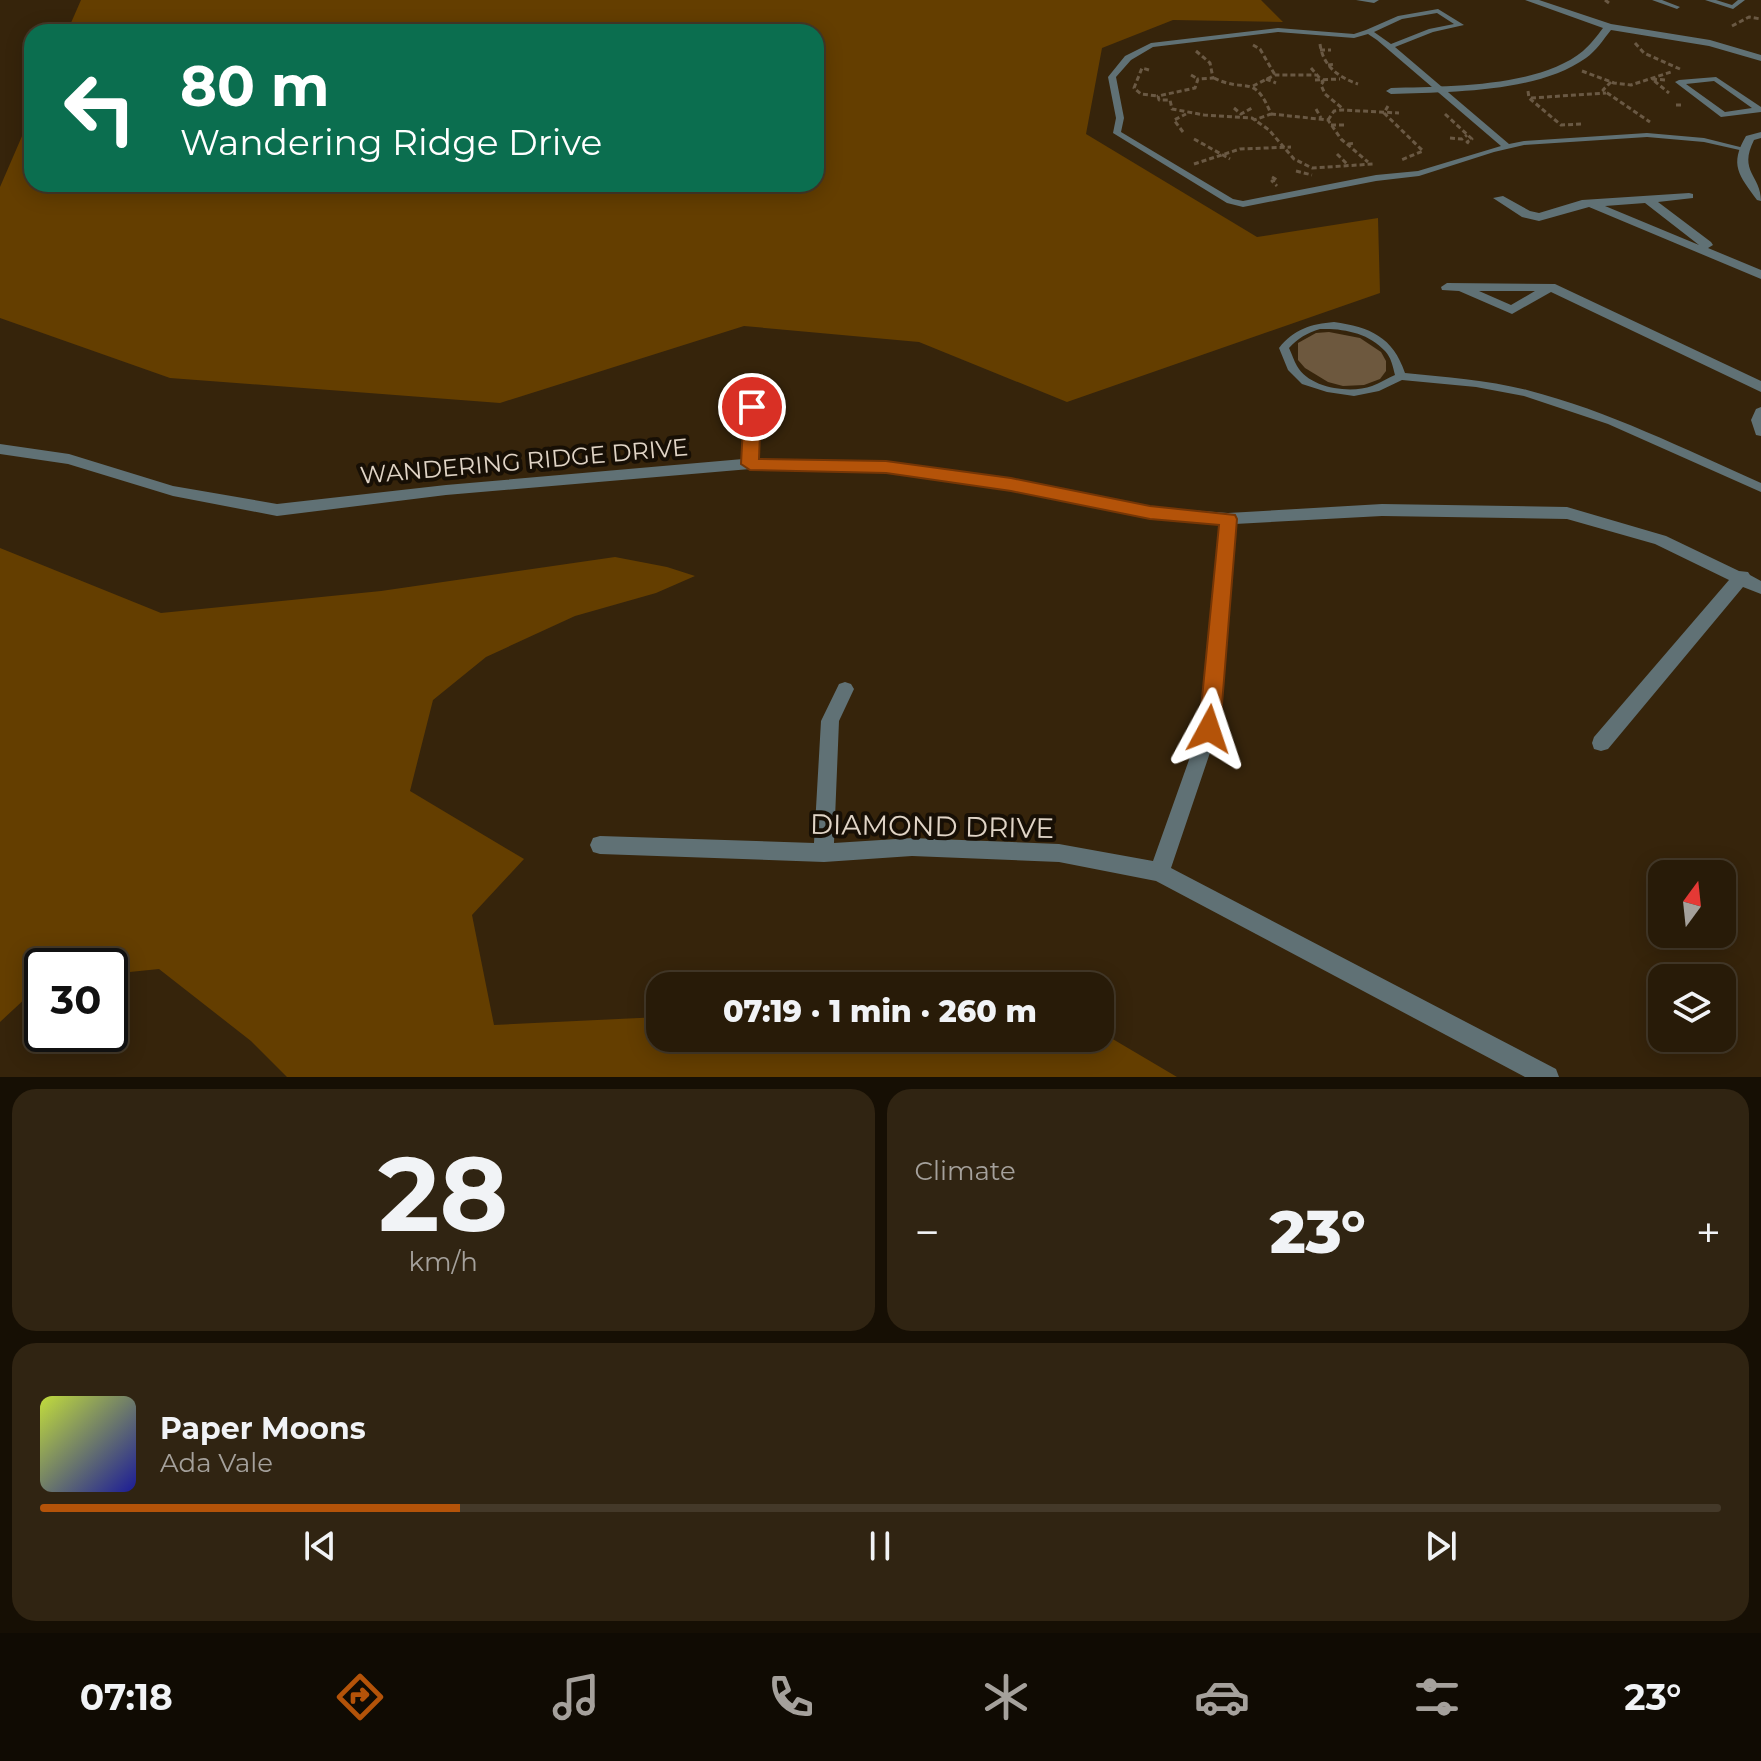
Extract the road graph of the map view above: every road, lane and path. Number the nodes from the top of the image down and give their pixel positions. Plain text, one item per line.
1 (1361, 0) edge
2 (1374, 0) edge
3 (1532, 0) edge
4 (1655, 0) edge
5 (1708, 0) edge
6 (1742, 0) edge
7 (1677, 7) dead end
8 (1749, 13) dead end
9 (1761, 18) edge
10 (1732, 26) dead end
11 (1609, 27) junction
12 (1369, 32) junction
13 (1239, 35) junction
14 (1636, 37) dead end
15 (1187, 41) junction
16 (1314, 41) dead end
17 (1390, 47) junction
18 (1320, 50) junction
19 (1331, 50) dead end
20 (1654, 51) dead end
21 (1643, 52) junction
22 (1636, 54) dead end
23 (1761, 58) edge
24 (1266, 59) junction
25 (1272, 59) dead end
26 (1263, 64) dead end
27 (1269, 64) junction
28 (1336, 64) dead end
29 (1328, 65) junction
30 (1210, 67) junction
31 (1218, 67) dead end
32 (1311, 68) dead end
33 (1680, 69) dead end
34 (1149, 70) dead end
35 (1576, 70) dead end
36 (1191, 75) dead end
37 (1275, 75) junction
38 (1316, 75) junction
39 (1213, 78) junction
40 (1198, 79) junction
41 (1266, 79) junction
42 (1341, 79) junction
43 (1652, 79) dead end
44 (1315, 80) dead end
45 (1322, 81) junction
46 (1623, 81) dead end
47 (1611, 82) junction
48 (1276, 83) dead end
49 (1358, 84) dead end
50 (1631, 84) junction
51 (1524, 85) dead end
52 (1253, 86) junction
53 (1235, 88) dead end
54 (1662, 88) dead end
55 (1438, 89) junction
56 (1654, 89) dead end
57 (1415, 90) junction
58 (1391, 91) dead end
59 (1607, 93) junction
60 (1158, 96) junction
61 (1274, 98) dead end
62 (1529, 98) junction
63 (1267, 99) junction
64 (1537, 103) junction
65 (1530, 105) dead end
66 (1676, 105) dead end
67 (1684, 105) dead end
68 (1388, 106) dead end
69 (1234, 108) dead end
70 (1252, 108) dead end
71 (1316, 109) dead end
72 (1276, 110) dead end
73 (1344, 110) junction
74 (1760, 110) edge
75 (1188, 113) junction
76 (1270, 113) junction
77 (1399, 113) dead end
78 (1241, 114) junction
79 (1386, 116) junction
80 (1321, 118) junction
81 (1254, 120) junction
82 (1328, 120) junction
83 (1556, 122) junction
84 (1637, 122) dead end
85 (1547, 123) dead end
86 (1591, 124) dead end
87 (1331, 125) junction
88 (1346, 125) dead end
89 (1183, 132) dead end
90 (1402, 132) junction
91 (1395, 133) dead end
92 (1467, 135) junction
93 (1761, 135) edge
94 (1333, 137) dead end
95 (1340, 137) junction
96 (1450, 138) dead end
97 (1237, 143) dead end
98 (1356, 143) dead end
99 (1348, 144) junction
100 (1506, 146) junction
101 (1291, 147) dead end
102 (1198, 148) dead end
103 (1238, 149) junction
104 (1744, 149) junction
105 (1284, 150) junction
106 (1484, 153) junction
107 (1222, 154) junction
108 (1337, 154) dead end
109 (1230, 159) dead end
110 (1394, 161) dead end
111 (1200, 162) dead end
112 (1368, 162) junction
113 (1348, 165) junction
114 (1378, 165) dead end
115 (1319, 170) junction
116 (1296, 171) dead end
117 (1689, 196) dead end
118 (1499, 198) dead end
119 (1761, 198) edge
120 (1647, 199) junction
121 (1589, 203) junction
122 (1728, 261) junction
123 (1761, 275) edge
124 (1550, 287) junction
125 (1401, 376) junction
126 (1761, 387) edge
127 (752, 407) dead end
128 (1761, 412) edge
129 (1761, 431) edge
130 (0, 449) edge
131 (750, 464) junction
132 (1761, 488) edge
133 (1228, 519) junction
134 (1742, 576) junction
135 (1761, 588) edge
136 (845, 689) dead end
137 (1601, 743) dead end
138 (600, 845) dead end
139 (824, 853) junction
140 (1159, 872) junction
141 (1548, 1077) edge

1 - 2 street
3 - 11 street
4 - 7 lane
5 - 6 lane
8 - 9 path
9 - 10 path
11 - 23 street
11 - 55 street
12 - 13 lane
12 - 17 lane
12 - 17 lane
13 - 15 lane
13 - 24 path
14 - 21 path
15 - 30 path
15 - 106 lane
16 - 18 path
17 - 55 lane
18 - 19 path
18 - 29 path
20 - 21 path
21 - 22 path
21 - 33 path
24 - 25 path
24 - 27 path
26 - 27 path
27 - 37 path
28 - 29 path
29 - 42 path
30 - 31 path
30 - 39 path
32 - 38 path
34 - 60 path
35 - 47 path
36 - 40 path
37 - 38 path
37 - 41 path
38 - 45 path
39 - 40 path
39 - 52 path
40 - 60 path
41 - 48 path
41 - 52 path
42 - 45 path
42 - 49 path
43 - 50 path
44 - 45 path
45 - 73 path
46 - 50 path
47 - 50 path
47 - 59 path
51 - 62 path
52 - 53 path
52 - 63 path
54 - 56 path
55 - 57 street
55 - 100 lane
57 - 58 street
57 - 92 path
59 - 62 path
59 - 84 path
60 - 75 path
61 - 63 path
62 - 64 path
63 - 76 path
64 - 65 path
64 - 83 path
66 - 67 path
68 - 79 path
69 - 78 path
70 - 78 path
71 - 80 path
72 - 76 path
73 - 79 path
73 - 82 path
74 - 74 lane
75 - 78 path
75 - 89 path
76 - 80 path
76 - 81 path
77 - 79 path
78 - 81 path
79 - 90 path
80 - 82 path
81 - 105 path
82 - 87 path
83 - 85 path
83 - 86 path
87 - 88 path
87 - 95 path
90 - 91 path
90 - 110 path
92 - 96 path
92 - 106 path
93 - 104 street
94 - 95 path
95 - 99 path
97 - 103 path
98 - 99 path
99 - 112 path
100 - 104 lane
100 - 106 lane
101 - 105 path
102 - 107 path
103 - 105 path
103 - 107 path
104 - 119 street
105 - 115 path
107 - 109 path
107 - 111 path
108 - 113 path
112 - 113 path
112 - 114 path
113 - 115 path
115 - 116 path
117 - 120 street
118 - 121 street
120 - 121 street
120 - 122 street
121 - 122 street
122 - 123 street
124 - 124 street
124 - 126 street
125 - 125 lane
125 - 132 lane
127 - 131 street
128 - 129 street
130 - 131 street, WANDERING RIDGE DRIVE
131 - 133 street, WANDERING RIDGE DRIVE
133 - 134 street, WANDERING RIDGE DRIVE
133 - 140 street
134 - 135 street, WANDERING RIDGE DRIVE
134 - 137 street
136 - 139 street
138 - 139 street, DIAMOND DRIVE
139 - 140 street, DIAMOND DRIVE
140 - 141 street, DIAMOND DRIVE

